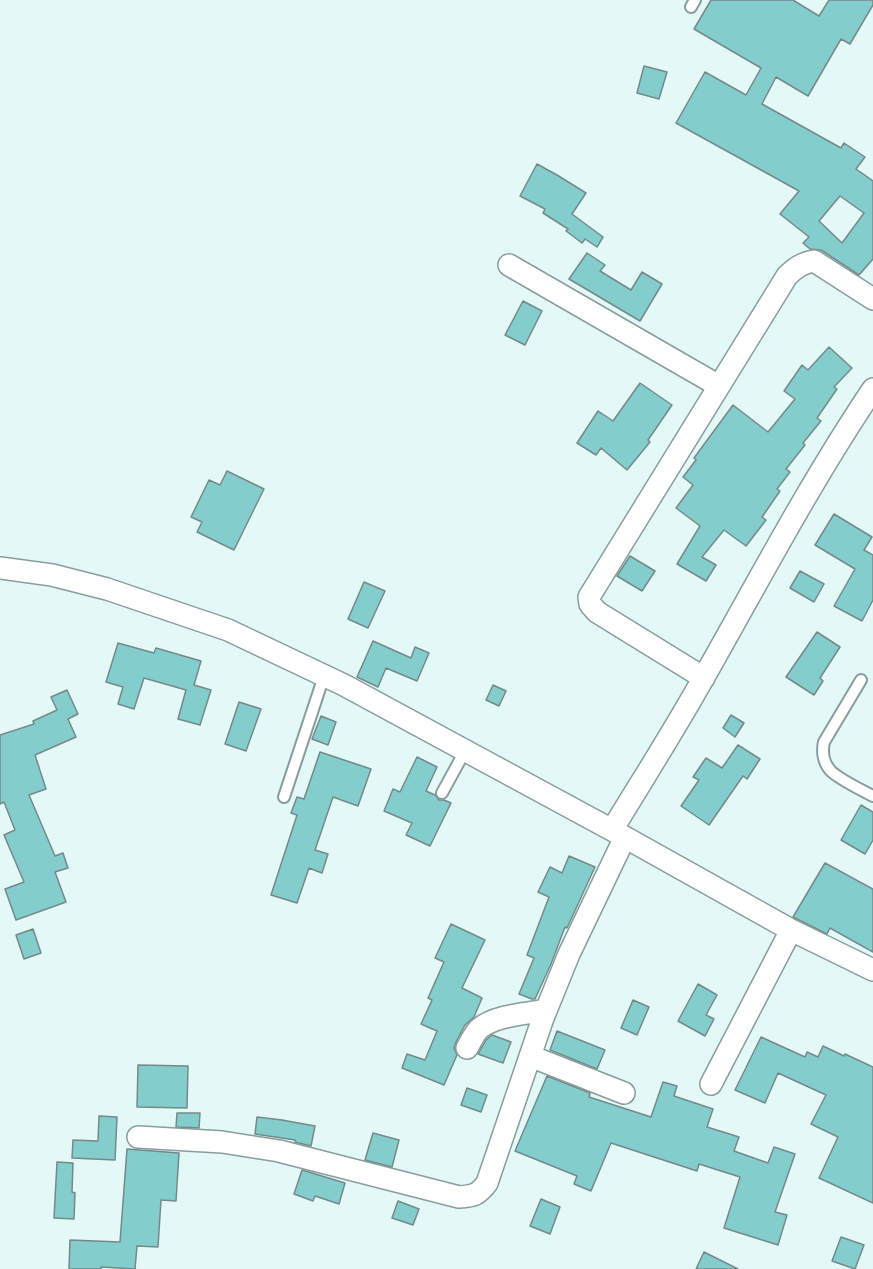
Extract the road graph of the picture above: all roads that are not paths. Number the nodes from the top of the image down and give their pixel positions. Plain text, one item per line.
1 (509, 265) dead end
2 (873, 299) edge
3 (719, 386) junction
4 (873, 389) edge
5 (0, 568) edge
6 (324, 676) junction
7 (704, 678) junction
8 (861, 680) dead end
9 (465, 751) junction
10 (442, 793) dead end
11 (873, 796) edge
12 (284, 797) dead end
13 (619, 833) junction
14 (790, 930) junction
15 (873, 970) edge
16 (546, 1010) junction
17 (467, 1048) dead end
18 (530, 1056) junction
19 (711, 1084) dead end
20 (624, 1093) dead end
21 (138, 1137) dead end

1 - 3 street
2 - 3 street
3 - 7 street
4 - 7 street
5 - 6 street
6 - 9 street
6 - 12 lane
7 - 13 street
8 - 11 lane
9 - 10 lane
9 - 13 street
13 - 14 street
13 - 16 street
14 - 15 street
14 - 19 street
16 - 17 street
16 - 18 street
18 - 20 street
18 - 21 street

